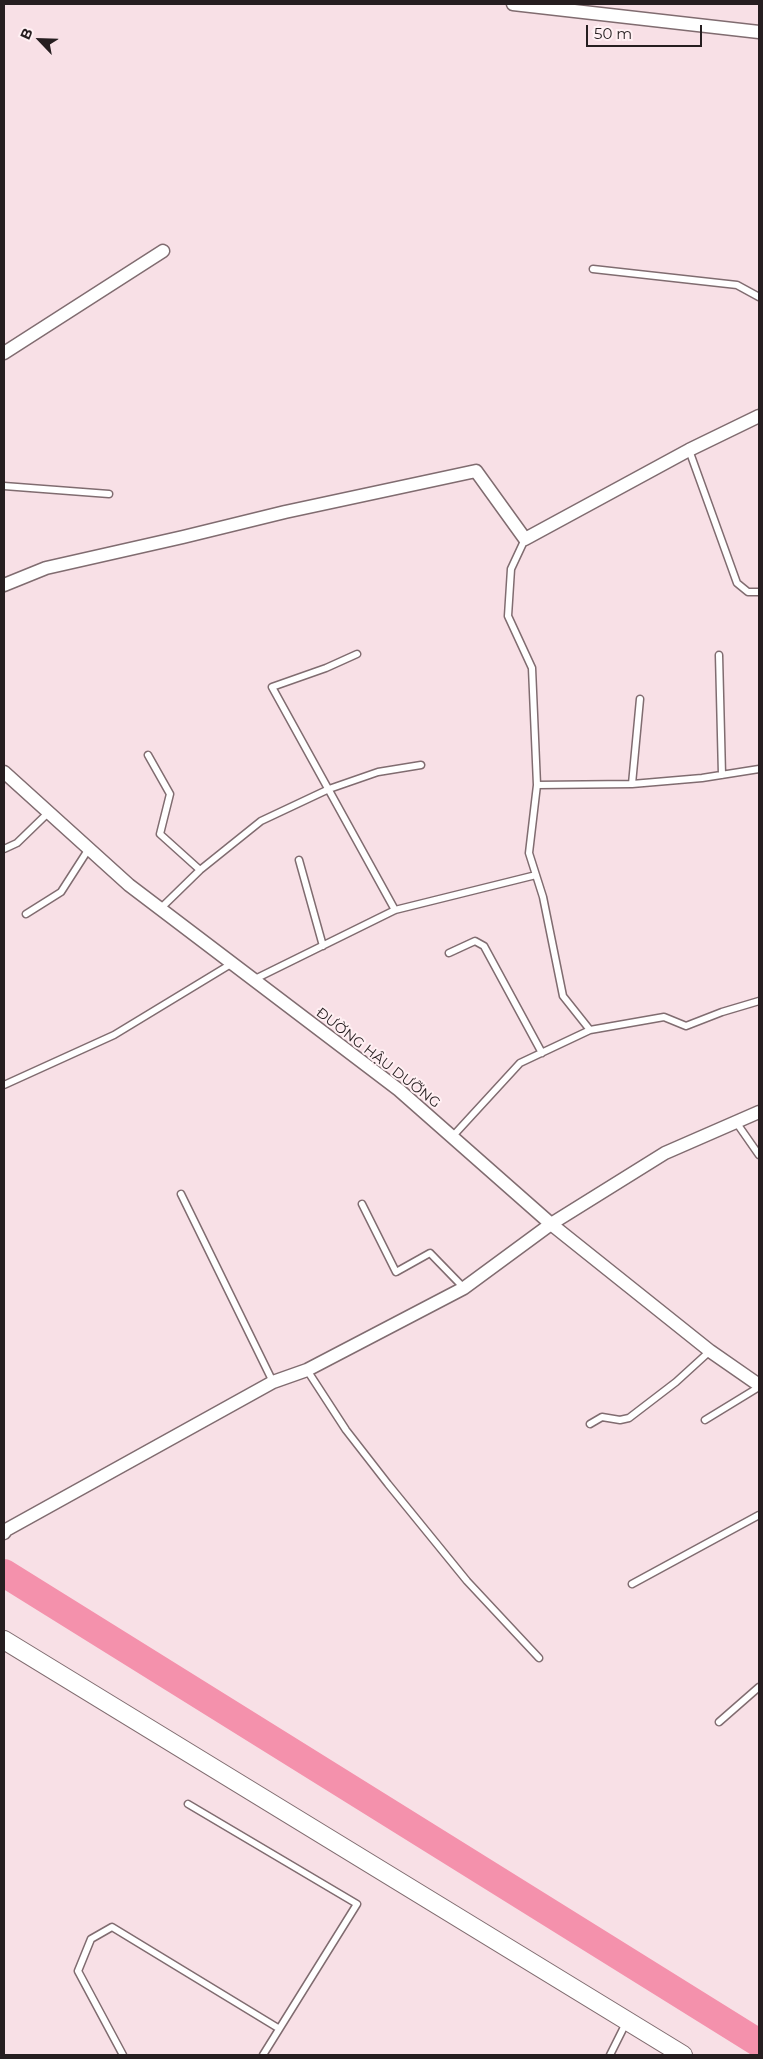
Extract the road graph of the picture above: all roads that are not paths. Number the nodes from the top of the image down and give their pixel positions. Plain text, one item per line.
1 (513, 4) edge
2 (590, 8) edge
3 (759, 32) edge
4 (163, 251) dead end
5 (594, 269) dead end
6 (759, 297) edge
7 (4, 353) edge
8 (759, 416) edge
9 (689, 450) junction
10 (4, 486) edge
11 (109, 494) dead end
12 (526, 539) junction
13 (4, 585) edge
14 (759, 592) edge
15 (357, 654) dead end
16 (719, 655) dead end
17 (640, 699) dead end
18 (148, 755) dead end
19 (421, 764) dead end
20 (759, 769) edge
21 (4, 772) edge
22 (722, 775) junction
23 (632, 784) junction
24 (537, 785) junction
25 (329, 789) junction
26 (49, 811) junction
27 (4, 848) edge
28 (88, 850) junction
29 (299, 860) dead end
30 (200, 870) junction
31 (536, 875) junction
32 (160, 909) junction
33 (395, 910) junction
34 (26, 914) dead end
35 (323, 946) junction
36 (449, 953) dead end
37 (231, 964) junction
38 (252, 980) junction
39 (759, 1001) edge
40 (590, 1030) junction
41 (542, 1053) junction
42 (4, 1085) edge
43 (759, 1112) edge
44 (736, 1121) junction
45 (452, 1137) junction
46 (759, 1155) edge
47 (181, 1194) dead end
48 (362, 1204) dead end
49 (550, 1224) junction
50 (464, 1288) junction
51 (710, 1351) junction
52 (307, 1370) junction
53 (273, 1382) junction
54 (759, 1386) edge
55 (705, 1420) dead end
56 (590, 1424) dead end
57 (759, 1515) edge
58 (4, 1530) edge
59 (632, 1584) dead end
60 (4, 1640) edge
61 (539, 1658) dead end
62 (759, 1687) edge
63 (719, 1722) dead end
64 (188, 1804) dead end
65 (627, 2021) junction
66 (278, 2028) junction
67 (123, 2055) edge
68 (262, 2055) edge
69 (610, 2055) edge
70 (683, 2055) edge

1 - 2 street
2 - 3 street
4 - 7 street
5 - 6 lane
8 - 9 street
9 - 12 street
9 - 14 lane
10 - 11 lane
12 - 13 street
12 - 24 lane
15 - 25 lane
16 - 22 lane
17 - 23 lane
18 - 30 lane
19 - 25 lane
20 - 22 lane
21 - 26 street, ĐƯỜNG HẬU DƯỠNG
22 - 23 lane
23 - 24 lane
24 - 31 lane
25 - 30 lane
25 - 33 lane
26 - 27 lane
26 - 28 street, ĐƯỜNG HẬU DƯỠNG
28 - 32 street, ĐƯỜNG HẬU DƯỠNG
28 - 34 lane
29 - 35 lane
30 - 32 lane
31 - 33 lane
31 - 40 lane
32 - 37 street, ĐƯỜNG HẬU DƯỠNG
33 - 35 lane
35 - 38 lane
36 - 41 lane
37 - 38 street, ĐƯỜNG HẬU DƯỠNG
37 - 42 lane
38 - 45 street, ĐƯỜNG HẬU DƯỠNG
39 - 40 lane
40 - 41 lane
41 - 45 lane
43 - 44 street
44 - 46 lane
44 - 49 street
45 - 49 street, ĐƯỜNG HẬU DƯỠNG
47 - 53 lane
48 - 50 lane
49 - 50 street
49 - 51 street, ĐƯỜNG HẬU DƯỠNG
50 - 52 street
51 - 54 street, ĐƯỜNG HẬU DƯỠNG
51 - 56 lane
52 - 53 street
52 - 61 lane
53 - 58 street
54 - 55 lane
57 - 59 lane
60 - 65 street
62 - 63 lane
64 - 66 lane
65 - 69 lane
65 - 70 street
66 - 67 lane
66 - 68 lane

